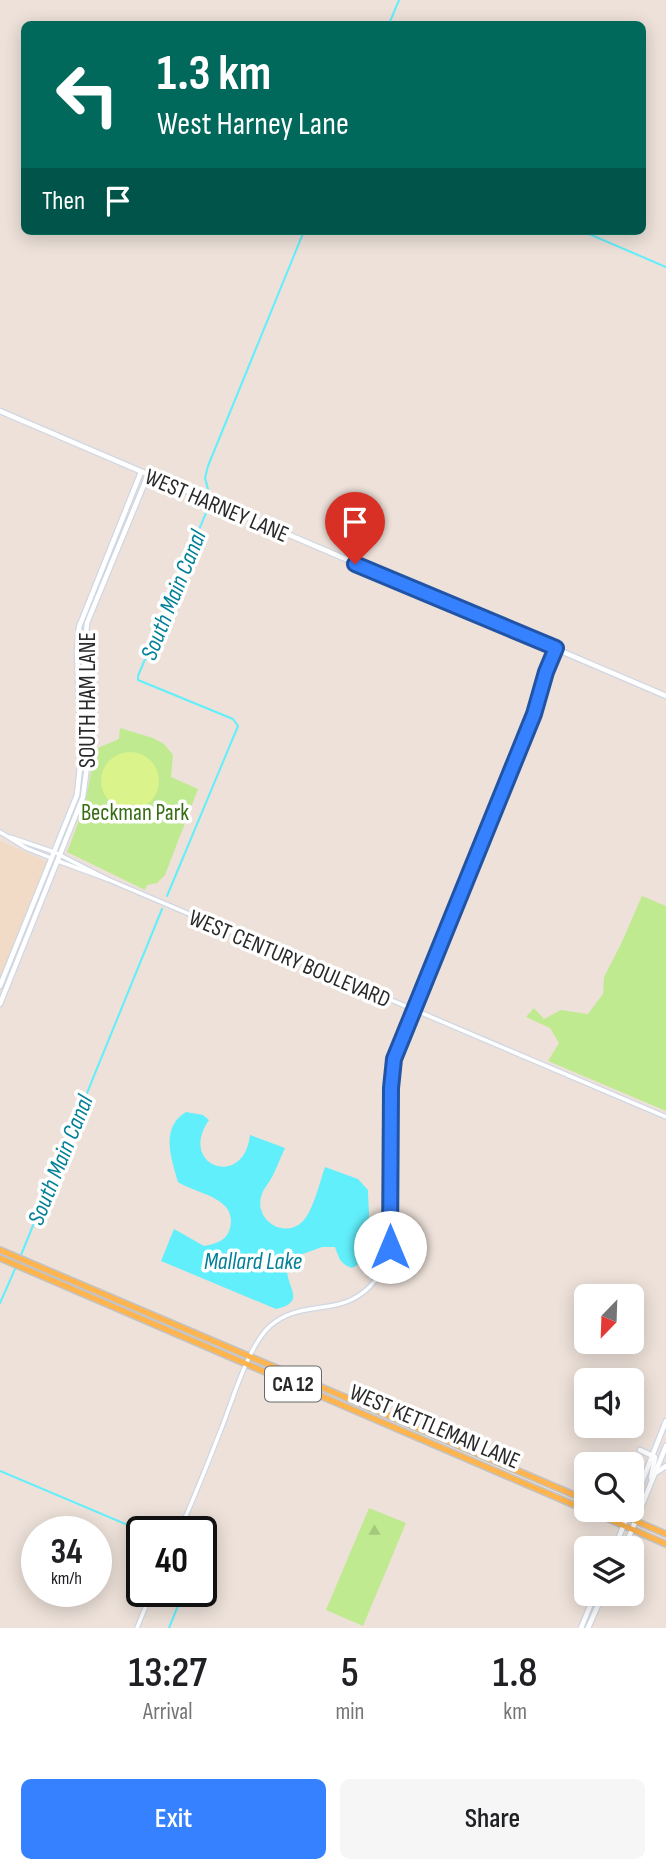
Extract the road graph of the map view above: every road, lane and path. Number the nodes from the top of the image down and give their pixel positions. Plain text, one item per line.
1 (0, 411) edge
2 (141, 472) junction
3 (148, 475) junction
4 (556, 648) junction
5 (666, 696) edge
6 (0, 832) edge
7 (56, 857) junction
8 (0, 986) edge
9 (0, 1004) edge
10 (414, 1011) junction
11 (666, 1117) edge
12 (0, 1251) edge
13 (0, 1258) edge
14 (118, 1306) junction
15 (249, 1362) junction
16 (666, 1421) edge
17 (666, 1447) edge
18 (640, 1450) dead end
19 (652, 1455) junction
20 (666, 1455) edge
21 (666, 1466) edge
22 (644, 1475) edge
23 (651, 1482) junction
24 (574, 1495) edge
25 (644, 1500) edge
26 (574, 1504) edge
27 (185, 1516) edge
28 (615, 1522) edge
29 (626, 1522) edge
30 (636, 1522) edge
31 (638, 1522) edge
32 (624, 1526) junction
33 (632, 1529) junction
34 (666, 1534) edge
35 (620, 1536) edge
36 (629, 1536) edge
37 (666, 1544) edge
38 (590, 1606) edge
39 (598, 1606) edge
40 (146, 1607) edge
41 (137, 1628) edge
42 (580, 1628) edge
43 (589, 1628) edge

1 - 2 main road, WEST HARNEY LANE
2 - 3 main road, WEST HARNEY LANE
2 - 7 main road, SOUTH HAM LANE
3 - 4 main road, WEST HARNEY LANE
3 - 7 main road, SOUTH HAM LANE
4 - 5 main road, WEST HARNEY LANE
4 - 10 street
6 - 7 street, WEST CENTURY BOULEVARD
7 - 8 main road, SOUTH HAM LANE
7 - 9 main road, SOUTH HAM LANE
7 - 10 street, WEST CENTURY BOULEVARD
10 - 11 street, WEST CENTURY BOULEVARD
10 - 15 street
12 - 14 main road, WEST KETTLEMAN LANE / CA 12
13 - 14 main road, WEST KETTLEMAN LANE / CA 12
14 - 15 main road, WEST KETTLEMAN LANE / CA 12
14 - 15 main road, WEST KETTLEMAN LANE / CA 12
15 - 24 main road, WEST KETTLEMAN LANE / CA 12
15 - 26 main road, WEST KETTLEMAN LANE / CA 12
15 - 27 street
16 - 19 main road
17 - 20 main road
17 - 23 main road
18 - 19 main road
19 - 22 main road
19 - 23 main road
21 - 23 main road
23 - 25 main road
28 - 32 main road, WEST KETTLEMAN LANE / CA 12
29 - 32 main road
30 - 33 main road
31 - 34 main road
32 - 33 main road, WEST KETTLEMAN LANE / CA 12
32 - 35 main road
33 - 36 main road
33 - 37 main road, WEST KETTLEMAN LANE / CA 12
38 - 42 main road
39 - 43 main road
40 - 41 street

